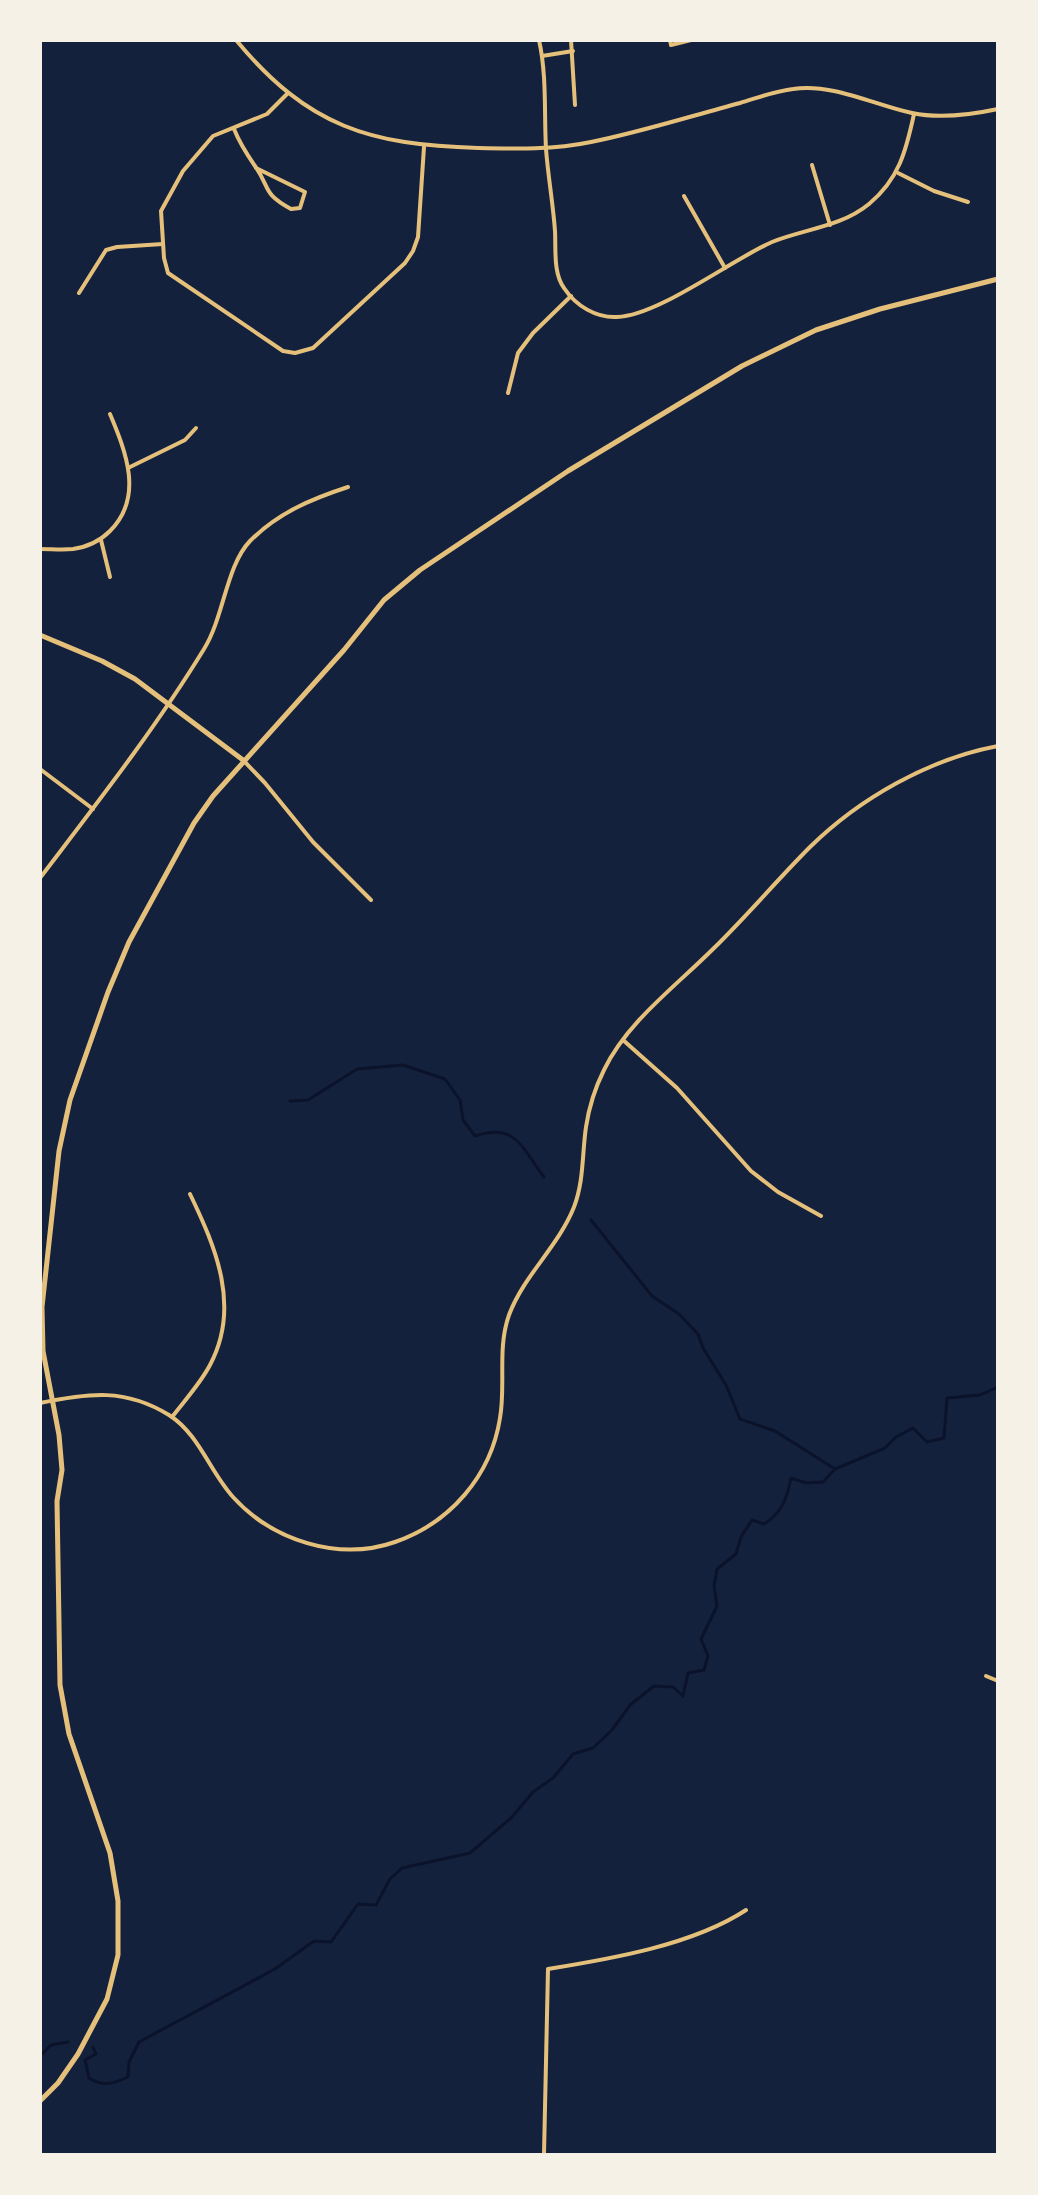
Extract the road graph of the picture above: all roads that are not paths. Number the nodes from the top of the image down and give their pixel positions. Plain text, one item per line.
1 (236, 40) edge
2 (539, 40) edge
3 (571, 40) edge
4 (670, 40) edge
5 (691, 40) edge
6 (573, 51) junction
7 (542, 56) junction
8 (288, 93) junction
9 (574, 105) dead end
10 (998, 109) edge
11 (914, 114) junction
12 (234, 129) junction
13 (424, 147) junction
14 (546, 149) junction
15 (812, 165) dead end
16 (256, 168) junction
17 (898, 173) junction
18 (684, 196) dead end
19 (968, 202) dead end
20 (830, 225) junction
21 (163, 244) junction
22 (725, 268) junction
23 (998, 279) edge
24 (79, 293) dead end
25 (572, 296) junction
26 (508, 393) dead end
27 (110, 414) dead end
28 (196, 428) dead end
29 (129, 468) junction
30 (348, 487) dead end
31 (101, 540) junction
32 (40, 549) edge
33 (110, 577) dead end
34 (40, 636) edge
35 (169, 704) junction
36 (998, 746) edge
37 (243, 760) junction
38 (40, 768) edge
39 (93, 809) junction
40 (40, 878) edge
41 (370, 900) dead end
42 (623, 1040) junction
43 (190, 1194) dead end
44 (821, 1216) dead end
45 (52, 1401) junction
46 (40, 1403) edge
47 (172, 1417) junction
48 (986, 1676) dead end
49 (998, 1681) edge
50 (746, 1910) dead end
51 (40, 2101) edge
52 (544, 2154) edge

1 - 8 street
2 - 7 street
3 - 6 street
4 - 5 street
6 - 7 street
6 - 9 street
7 - 14 street
8 - 12 street
8 - 13 street
10 - 11 street
11 - 14 street
11 - 17 street
12 - 16 street
12 - 21 street
13 - 14 street
13 - 21 street
14 - 25 street
15 - 20 street
16 - 16 street
17 - 19 street
17 - 20 street
18 - 22 street
20 - 22 street
21 - 24 street
22 - 25 street
23 - 37 street
25 - 26 street
27 - 29 street
28 - 29 street
29 - 31 street
30 - 35 street
31 - 32 street
31 - 33 street
34 - 35 street
35 - 37 street
35 - 39 street
36 - 42 street
37 - 41 street
37 - 45 street
38 - 39 street
39 - 40 street
42 - 44 street
42 - 47 street
43 - 47 street
45 - 46 street
45 - 47 street
45 - 51 street
48 - 49 street
50 - 52 street

